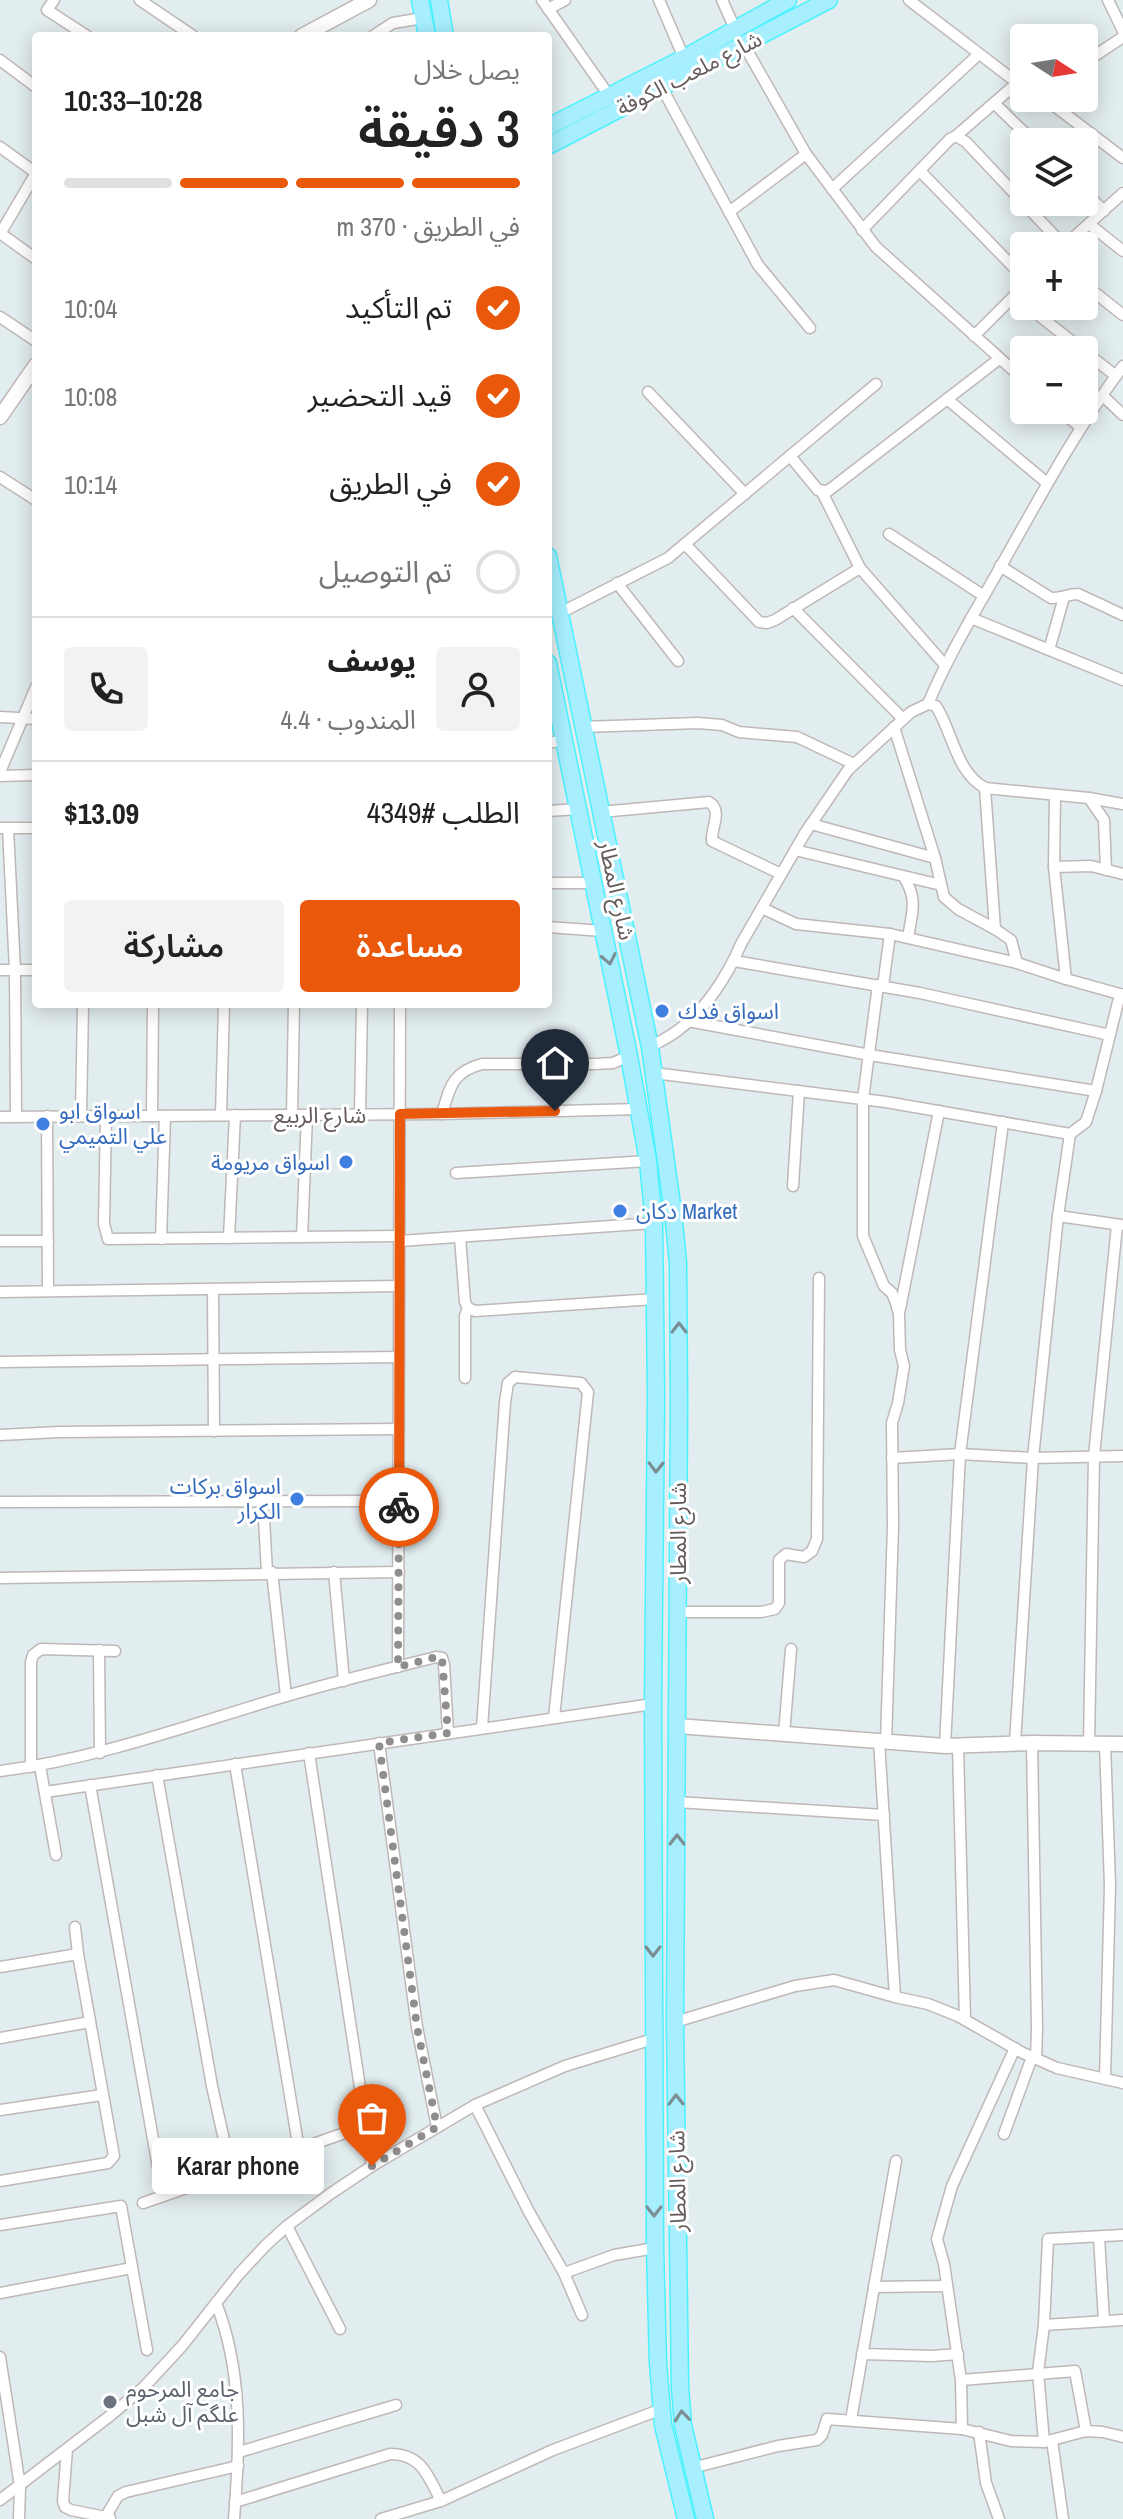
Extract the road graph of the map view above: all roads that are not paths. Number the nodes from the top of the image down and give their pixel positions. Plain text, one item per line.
1 (54, 0) edge
2 (140, 0) edge
3 (369, 0) edge
4 (420, 0) edge
5 (439, 0) edge
6 (565, 0) edge
7 (659, 0) edge
8 (722, 0) edge
9 (829, 0) edge
10 (909, 0) edge
11 (1108, 0) edge
12 (783, 3) edge
13 (545, 4) edge
14 (423, 18) junction
15 (755, 18) junction
16 (786, 22) junction
17 (735, 29) junction
18 (1123, 31) edge
19 (81, 32) edge
20 (187, 32) edge
21 (309, 32) edge
22 (379, 32) edge
23 (426, 32) edge
24 (444, 32) edge
25 (765, 34) junction
26 (1123, 37) edge
27 (744, 45) junction
28 (979, 54) junction
29 (1098, 54) edge
30 (684, 58) junction
31 (0, 60) edge
32 (1010, 78) edge
33 (32, 84) edge
34 (662, 88) junction
35 (1010, 93) edge
36 (610, 97) junction
37 (994, 103) junction
38 (1062, 112) edge
39 (568, 126) junction
40 (552, 127) edge
41 (1020, 128) edge
42 (956, 136) junction
43 (552, 142) edge
44 (0, 147) edge
45 (806, 154) junction
46 (1123, 158) edge
47 (32, 170) edge
48 (920, 171) junction
49 (32, 180) edge
50 (832, 189) junction
51 (1123, 193) edge
52 (1098, 205) edge
53 (1104, 211) junction
54 (729, 212) junction
55 (1089, 224) junction
56 (862, 230) junction
57 (1051, 232) edge
58 (1080, 232) edge
59 (0, 233) edge
60 (1123, 251) edge
61 (32, 256) edge
62 (1010, 264) edge
63 (1098, 295) edge
64 (1010, 300) edge
65 (1123, 315) edge
66 (0, 317) edge
67 (1045, 320) edge
68 (810, 328) dead end
69 (974, 336) junction
70 (1066, 336) edge
71 (32, 338) edge
72 (999, 359) junction
73 (1098, 361) edge
74 (1123, 366) edge
75 (1010, 368) edge
76 (32, 371) edge
77 (1116, 376) junction
78 (876, 384) dead end
79 (648, 392) dead end
80 (1102, 395) junction
81 (947, 399) junction
82 (1123, 415) edge
83 (0, 417) edge
84 (1076, 424) edge
85 (1080, 427) junction
86 (790, 456) junction
87 (0, 477) edge
88 (1047, 483) junction
89 (822, 492) junction
90 (745, 494) junction
91 (32, 497) edge
92 (889, 534) dead end
93 (685, 544) junction
94 (1000, 566) junction
95 (860, 568) junction
96 (552, 575) edge
97 (617, 583) junction
98 (984, 596) junction
99 (1064, 597) junction
100 (793, 608) junction
101 (560, 613) junction
102 (1123, 615) edge
103 (971, 618) junction
104 (1049, 650) junction
105 (678, 661) dead end
106 (944, 664) junction
107 (1123, 680) edge
108 (32, 696) edge
109 (552, 703) edge
110 (928, 704) junction
111 (0, 717) edge
112 (32, 719) edge
113 (21, 720) junction
114 (898, 723) junction
115 (583, 727) junction
116 (556, 742) edge
117 (854, 764) junction
118 (0, 774) edge
119 (32, 775) edge
120 (985, 788) junction
121 (1055, 795) junction
122 (1089, 798) junction
123 (1123, 804) edge
124 (578, 809) junction
125 (552, 811) edge
126 (601, 812) junction
127 (811, 824) junction
128 (4, 828) edge
129 (32, 828) edge
130 (795, 850) junction
131 (610, 857) junction
132 (935, 858) junction
133 (589, 861) junction
134 (1054, 867) junction
135 (1106, 870) junction
136 (781, 874) junction
137 (1123, 874) edge
138 (904, 877) junction
139 (552, 883) edge
140 (941, 885) junction
141 (595, 888) junction
142 (617, 891) junction
143 (762, 908) junction
144 (552, 927) edge
145 (995, 929) junction
146 (603, 931) junction
147 (890, 934) junction
148 (908, 938) junction
149 (734, 961) junction
150 (1017, 963) junction
151 (0, 970) edge
152 (15, 970) junction
153 (32, 970) edge
154 (1066, 979) junction
155 (880, 986) junction
156 (1121, 995) edge
157 (83, 1008) edge
158 (153, 1008) edge
159 (224, 1008) edge
160 (294, 1008) edge
161 (362, 1008) edge
162 (400, 1008) edge
163 (688, 1021) junction
164 (1110, 1035) junction
165 (650, 1047) junction
166 (870, 1055) junction
167 (629, 1056) junction
168 (654, 1073) junction
169 (799, 1091) junction
170 (1096, 1091) junction
171 (863, 1099) junction
172 (640, 1109) junction
173 (939, 1111) junction
174 (360, 1114) junction
175 (400, 1114) junction
176 (442, 1114) junction
177 (221, 1115) junction
178 (235, 1115) junction
179 (292, 1115) junction
180 (307, 1115) junction
181 (47, 1116) junction
182 (81, 1116) junction
183 (106, 1116) junction
184 (152, 1116) junction
185 (165, 1116) junction
186 (0, 1117) edge
187 (16, 1117) junction
188 (1003, 1122) junction
189 (1070, 1134) junction
190 (648, 1161) junction
191 (456, 1173) dead end
192 (793, 1186) dead end
193 (1058, 1216) junction
194 (654, 1223) junction
195 (1120, 1225) edge
196 (302, 1237) junction
197 (460, 1237) junction
198 (229, 1238) junction
199 (161, 1239) junction
200 (400, 1239) junction
201 (0, 1241) edge
202 (48, 1241) junction
203 (819, 1278) dead end
204 (399, 1286) junction
205 (213, 1289) junction
206 (48, 1291) junction
207 (0, 1292) edge
208 (655, 1299) junction
209 (468, 1308) junction
210 (899, 1314) junction
211 (399, 1357) junction
212 (214, 1358) junction
213 (0, 1362) edge
214 (465, 1378) dead end
215 (656, 1379) junction
216 (679, 1380) junction
217 (679, 1419) junction
218 (656, 1420) junction
219 (399, 1429) junction
220 (214, 1431) junction
221 (0, 1435) edge
222 (960, 1454) junction
223 (1094, 1456) junction
224 (1123, 1456) edge
225 (892, 1458) junction
226 (1033, 1458) junction
227 (263, 1501) junction
228 (399, 1501) junction
229 (0, 1502) edge
230 (270, 1572) junction
231 (334, 1572) junction
232 (399, 1572) junction
233 (0, 1578) edge
234 (678, 1612) junction
235 (791, 1649) dead end
236 (99, 1650) junction
237 (115, 1651) dead end
238 (398, 1667) junction
239 (344, 1681) junction
240 (286, 1696) junction
241 (653, 1704) junction
242 (554, 1718) junction
243 (677, 1726) junction
244 (482, 1728) junction
245 (448, 1733) junction
246 (784, 1734) junction
247 (883, 1742) junction
248 (379, 1743) junction
249 (1015, 1743) junction
250 (1032, 1743) junction
251 (1089, 1744) junction
252 (1105, 1744) junction
253 (1123, 1744) edge
254 (951, 1746) junction
255 (100, 1753) junction
256 (309, 1753) junction
257 (235, 1764) junction
258 (36, 1766) junction
259 (0, 1771) edge
260 (157, 1775) junction
261 (90, 1785) junction
262 (45, 1792) junction
263 (677, 1802) junction
264 (884, 1815) junction
265 (56, 1855) dead end
266 (75, 1927) dead end
267 (78, 1954) junction
268 (0, 1967) edge
269 (895, 1997) junction
270 (965, 2020) junction
271 (90, 2022) junction
272 (675, 2022) junction
273 (0, 2038) edge
274 (653, 2039) junction
275 (1015, 2048) junction
276 (1034, 2057) junction
277 (1105, 2079) junction
278 (1123, 2083) edge
279 (102, 2095) junction
280 (475, 2105) junction
281 (0, 2110) edge
282 (365, 2126) junction
283 (437, 2127) junction
284 (1004, 2134) dead end
285 (299, 2150) junction
286 (896, 2161) dead end
287 (372, 2166) junction
288 (231, 2171) junction
289 (0, 2181) edge
290 (163, 2195) junction
291 (143, 2203) dead end
292 (0, 2225) edge
293 (287, 2226) junction
294 (1123, 2235) edge
295 (1099, 2237) junction
296 (655, 2248) junction
297 (132, 2268) junction
298 (564, 2273) junction
299 (947, 2286) junction
300 (874, 2287) junction
301 (0, 2293) edge
302 (216, 2303) junction
303 (582, 2315) dead end
304 (1123, 2320) edge
305 (1104, 2321) junction
306 (1044, 2325) junction
307 (679, 2328) junction
308 (340, 2329) dead end
309 (657, 2329) junction
310 (147, 2350) dead end
311 (862, 2354) junction
312 (958, 2354) junction
313 (0, 2357) edge
314 (679, 2362) junction
315 (658, 2363) junction
316 (1038, 2372) junction
317 (961, 2380) junction
318 (396, 2405) dead end
319 (662, 2409) junction
320 (851, 2420) junction
321 (962, 2429) junction
322 (1086, 2431) junction
323 (979, 2432) junction
324 (1123, 2437) edge
325 (1048, 2441) junction
326 (67, 2449) junction
327 (239, 2452) junction
328 (238, 2466) junction
329 (692, 2468) junction
330 (20, 2486) junction
331 (0, 2500) edge
332 (441, 2501) junction
333 (235, 2502) junction
334 (109, 2518) edge
335 (19, 2519) edge
336 (234, 2519) edge
337 (381, 2519) edge
338 (686, 2519) edge
339 (705, 2519) edge
340 (999, 2519) edge
341 (1063, 2519) edge

1 - 19 street
2 - 20 street
3 - 21 street
4 - 14 main road
5 - 24 main road
6 - 13 street
7 - 30 street
8 - 17 street
9 - 16 main road, شارع ملعب الكوفة
10 - 28 street
11 - 18 street
12 - 15 main road, شارع ملعب الكوفة
12 - 16 main road
13 - 36 street
14 - 22 street
14 - 23 main road
15 - 17 main road, شارع ملعب الكوفة
15 - 25 main road
16 - 25 main road, شارع ملعب الكوفة
17 - 30 main road, شارع ملعب الكوفة
25 - 27 main road, شارع ملعب الكوفة
26 - 29 street
27 - 34 main road, شارع ملعب الكوفة
27 - 45 street
28 - 32 street
28 - 50 street
30 - 36 main road, شارع ملعب الكوفة
31 - 33 street
34 - 39 main road, شارع ملعب الكوفة
34 - 54 street
35 - 37 street
36 - 39 main road, شارع ملعب الكوفة
37 - 41 street
37 - 42 street
38 - 46 street
39 - 40 main road, شارع ملعب الكوفة
39 - 43 main road, شارع ملعب الكوفة
42 - 48 street
42 - 57 street
44 - 47 street
45 - 50 street
45 - 54 street
48 - 56 street
48 - 62 street
49 - 59 street
50 - 56 street
51 - 53 street
52 - 53 street
53 - 55 street
54 - 68 street
55 - 58 street
55 - 60 street
56 - 69 street
59 - 61 street
63 - 65 street
64 - 69 street
66 - 71 street
67 - 70 street
69 - 72 street
72 - 75 street
72 - 81 street
73 - 77 street
74 - 77 street
76 - 83 street
77 - 80 street
78 - 86 street
79 - 90 street
80 - 82 street
80 - 85 street
81 - 88 street
81 - 89 street
84 - 85 street
85 - 88 street
86 - 89 street
86 - 90 street
87 - 91 street
88 - 94 street
89 - 95 street
90 - 93 street
92 - 98 street
93 - 97 street
93 - 100 street
94 - 98 street
94 - 99 street
95 - 100 street
95 - 106 street
96 - 101 main road, شارع المطار
97 - 101 street
97 - 105 street
98 - 103 street
99 - 102 street
99 - 104 street
100 - 114 street
101 - 115 main road, شارع المطار
103 - 104 street
103 - 106 street
104 - 107 street
106 - 110 street
108 - 113 street
109 - 116 main road, شارع المطار
110 - 114 street
110 - 120 street
111 - 113 street
112 - 113 street
113 - 118 street
114 - 117 street
114 - 132 street
115 - 117 street
115 - 126 main road, شارع المطار
116 - 124 main road, شارع المطار
117 - 127 street
118 - 119 street
120 - 121 street
120 - 145 street
121 - 122 street
121 - 134 street
122 - 123 street
122 - 135 street
124 - 125 street
124 - 133 main road, شارع المطار
126 - 131 main road, شارع المطار
126 - 136 street
127 - 130 street
127 - 132 street
128 - 129 street
128 - 152 street
130 - 136 street
130 - 138 street
131 - 133 main road
131 - 142 main road, شارع المطار
132 - 140 street
133 - 141 main road, شارع المطار
134 - 135 street
134 - 154 street
135 - 137 street
136 - 143 street
138 - 140 street
138 - 148 street
139 - 141 street
140 - 145 street
141 - 142 main road
141 - 146 main road, شارع المطار
142 - 165 main road, شارع المطار
143 - 147 street
143 - 149 street
144 - 146 street
145 - 150 street
146 -> 167 main road, شارع المطار
147 - 148 street
147 - 155 street
148 - 150 street
149 - 155 street
149 - 163 street
150 - 154 street
151 - 152 street
152 - 153 street
152 - 187 street
154 - 156 street
155 - 164 street
155 - 166 street
156 - 164 street
157 - 182 street
158 - 184 street
159 - 177 street
160 - 179 street
161 - 174 street
162 - 175 street
163 - 165 street
163 - 166 street
164 - 170 street
165 - 168 main road, شارع المطار
166 - 170 street
166 - 171 street
167 - 172 main road, شارع المطار
167 - 176 street
168 - 169 street
216 -> 168 main road, شارع المطار
169 - 171 street
169 - 192 street
170 - 189 street
171 - 173 street
171 - 210 street
172 - 176 street, شارع الربيع
172 - 190 main road, شارع المطار
173 - 188 street
173 - 210 street
174 - 175 street, شارع الربيع
174 - 180 street, شارع الربيع
175 - 176 street, شارع الربيع
175 - 200 street
177 - 178 street, شارع الربيع
177 - 185 street, شارع الربيع
178 - 179 street, شارع الربيع
178 - 198 street
179 - 180 street, شارع الربيع
180 - 196 street
181 - 182 street, شارع الربيع
181 - 187 street, شارع الربيع
181 - 202 street
182 - 183 street, شارع الربيع
183 - 184 street, شارع الربيع
183 - 199 street
184 - 185 street, شارع الربيع
185 - 199 street
186 - 187 street, شارع الربيع
188 - 189 street
188 - 222 street
189 - 193 street
190 - 191 street
190 - 194 main road, شارع المطار
193 - 195 street
193 - 226 street
194 - 197 street
194 - 208 main road, شارع المطار
195 - 223 street
196 - 198 street
196 - 200 street
197 - 200 street
197 - 209 street
198 - 199 street
200 - 204 street
201 - 202 street
202 - 206 street
203 - 234 street
204 - 205 street
204 - 211 street
205 - 206 street
205 - 212 street
206 - 207 street
208 - 209 street
208 - 215 main road, شارع المطار
209 - 214 street
210 - 225 street
211 - 212 street
211 - 219 street
212 - 213 street
212 - 220 street
215 - 216 main road
215 - 218 main road, شارع المطار
216 - 217 main road, شارع المطار
217 - 218 main road
217 - 234 main road, شارع المطار
218 -> 241 main road, شارع المطار
219 - 220 street
219 - 228 street
220 - 221 street
222 - 225 street
222 - 226 street
222 - 254 street
223 - 224 street
223 - 226 street
223 - 251 street
225 - 247 street
226 - 249 street
227 - 228 street
227 - 229 street
227 - 230 street
228 - 232 street
230 - 231 street
230 - 233 street
230 - 240 street
231 - 232 street
231 - 239 street
232 - 238 street
234 - 243 main road, شارع المطار
235 - 246 street
236 - 237 street
236 - 255 street
236 - 258 street
238 - 239 street
238 - 245 street
239 - 240 street
240 - 255 street
241 - 242 street
241 -> 274 main road, شارع المطار
242 - 244 street
242 - 244 street
243 - 246 street
243 - 263 main road, شارع المطار
244 - 245 street
245 - 248 street
246 - 247 street
247 - 254 street
247 - 264 street
248 - 256 street
248 - 283 street
249 - 250 street
249 - 254 street
250 - 251 street
250 - 276 street
251 - 252 street
252 - 253 street
252 - 277 street
254 - 270 street
255 - 258 street
256 - 257 street
256 - 282 street
257 - 260 street
257 - 285 street
258 - 259 street
258 - 262 street
260 - 261 street
260 - 288 street
261 - 262 street
261 - 290 street
262 - 265 street
263 - 264 street
272 -> 263 main road, شارع المطار
264 - 269 street
266 - 267 street
267 - 268 street
267 - 271 street
269 - 270 street
269 - 272 street
270 - 275 street
271 - 273 street
271 - 279 street
307 -> 272 main road, شارع المطار
274 - 280 street
274 -> 296 main road, شارع المطار
275 - 276 street
275 - 299 street
276 - 277 street
276 - 284 street
277 - 278 street
279 - 281 street
279 - 289 street
280 - 283 street
280 - 298 street
282 - 285 street
282 - 287 street
283 - 287 street
285 - 288 street
286 - 300 street
287 - 293 street
288 - 290 street
290 - 291 street
292 - 297 street
293 - 302 street
293 - 308 street
294 - 295 street
295 - 305 street
295 - 306 street
296 - 298 street
296 - 309 main road, شارع المطار
297 - 301 street
297 - 310 street
298 - 303 street
299 - 300 street
299 - 312 street
300 - 311 street
302 - 326 street
302 - 327 street
304 - 305 street
305 - 306 street
306 - 316 street
307 - 309 main road
307 - 314 main road, شارع المطار
309 - 315 main road, شارع المطار
311 - 312 street
311 - 320 street
312 - 317 street
313 - 330 street
314 - 315 main road
329 -> 314 main road, شارع المطار
315 - 319 main road, شارع المطار
316 - 317 street
316 - 322 street
316 - 325 street
317 - 321 street
318 - 327 street
319 - 332 street
319 - 338 main road, شارع المطار
320 - 321 street
320 - 329 street
321 - 323 street
322 - 324 street
322 - 325 street
323 - 325 street
323 - 340 street
325 - 341 street
326 - 330 street
326 - 334 street
327 - 328 street
328 - 333 street
328 - 334 street
329 - 339 main road, شارع المطار
330 - 331 street
330 - 335 street
332 - 333 street
332 - 337 street
333 - 336 street

